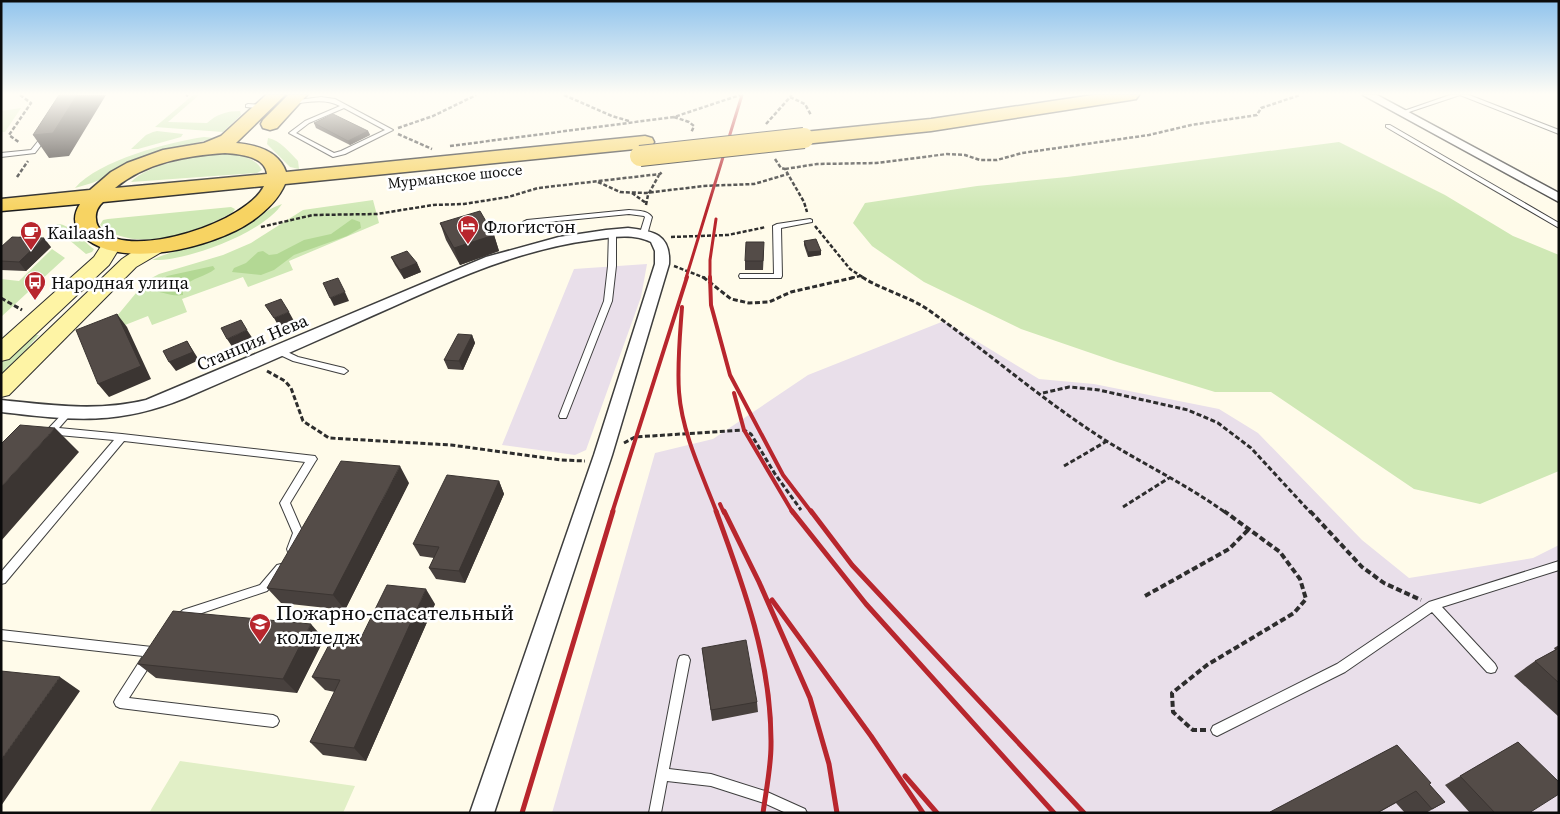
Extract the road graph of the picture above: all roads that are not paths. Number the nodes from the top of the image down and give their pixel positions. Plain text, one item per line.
1 (46, 133) edge
2 (236, 133) edge
3 (259, 133) edge
4 (292, 133) edge
5 (384, 133) edge
6 (752, 133) edge
7 (1400, 133) edge
8 (1438, 133) edge
9 (208, 148) junction
10 (253, 150) junction
11 (1, 156) edge
12 (274, 186) junction
13 (1559, 198) edge
14 (91, 204) junction
15 (1, 205) edge
16 (1, 219) edge
17 (810, 221) road end
18 (527, 222) dead end
19 (777, 226) joint
20 (1559, 226) edge
21 (612, 232) junction
22 (650, 236) junction
23 (112, 244) junction
24 (158, 246) junction
25 (743, 276) dead end
26 (279, 351) junction
27 (1, 353) edge
28 (344, 371) dead end
29 (1, 389) edge
30 (1, 406) edge
31 (69, 412) junction
32 (563, 416) dead end
33 (122, 437) junction
34 (1559, 566) edge
35 (1, 580) edge
36 (1432, 605) junction
37 (172, 625) edge
38 (1, 634) edge
39 (684, 660) dead end
40 (1491, 668) dead end
41 (273, 721) dead end
42 (1217, 730) road end
43 (663, 774) junction
44 (482, 813) edge
45 (655, 813) edge
46 (801, 813) edge

1 - 11 lane
2 - 9 main road
3 - 10 main road
4 - 5 lane
6 - 12 main road, Мурманское шоссе, bridge
7 - 20 lane
8 - 13 street
9 - 10 main road
9 - 14 main road
10 - 12 main road
12 - 14 main road
12 - 24 main road
14 - 15 main road
14 - 16 main road
14 - 23 main road
17 - 19 lane
18 - 22 lane
19 - 25 lane
21 - 22 street, Станция Нева
21 - 26 street, Станция Нева
21 - 32 lane
22 - 44 street
23 - 24 main road
23 - 27 main road
24 - 29 main road
26 - 28 lane
26 - 31 street, Станция Нева
30 - 31 street, Станция Нева
31 - 33 lane
33 - 35 lane
33 - 37 lane
34 - 36 lane
36 - 40 lane
36 - 42 lane
38 - 41 lane
39 - 43 lane
43 - 45 lane
43 - 46 lane

